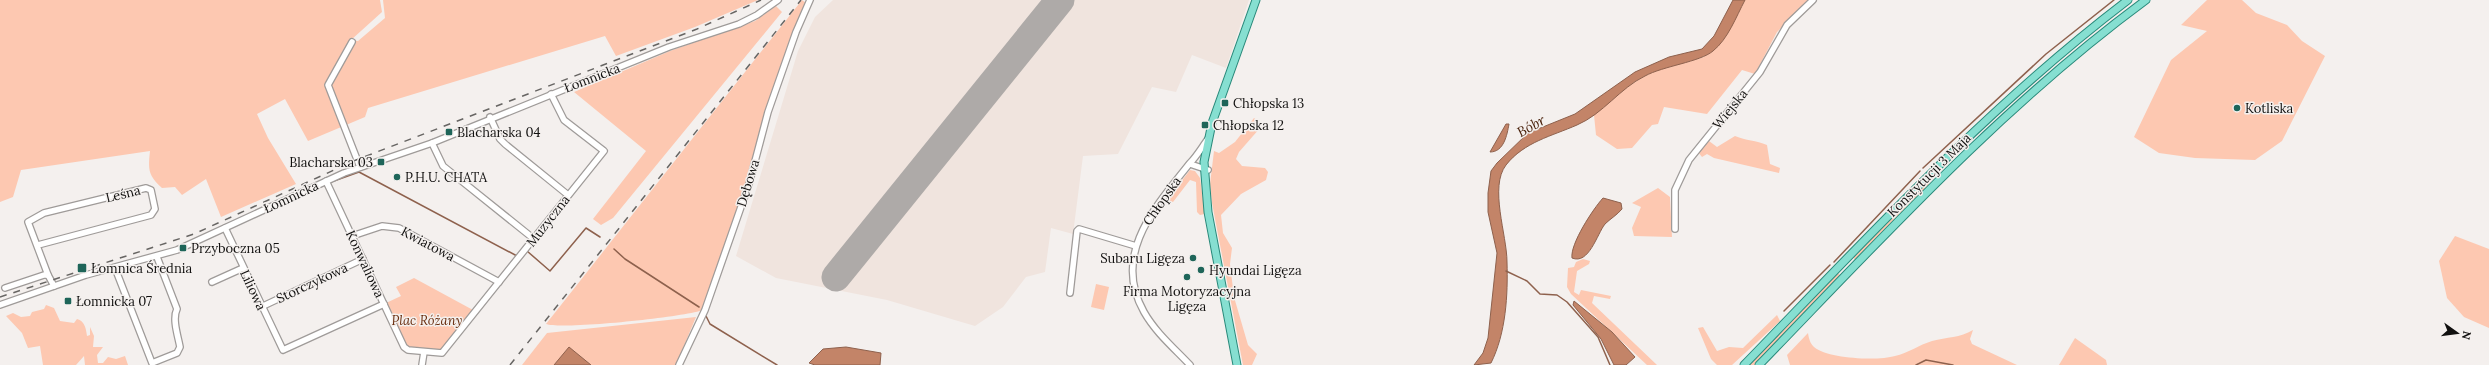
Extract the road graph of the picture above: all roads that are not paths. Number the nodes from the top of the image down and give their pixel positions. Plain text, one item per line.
1 (778, 0) edge
2 (810, 0) edge
3 (1256, 0) edge
4 (1813, 0) edge
5 (2128, 0) edge
6 (2146, 0) edge
7 (352, 42) dead end
8 (551, 94) junction
9 (490, 117) junction
10 (1208, 139) junction
11 (432, 143) junction
12 (1190, 164) junction
13 (360, 167) junction
14 (1206, 170) junction
15 (326, 181) junction
16 (568, 195) junction
17 (225, 228) junction
18 (1675, 228) dead end
19 (352, 236) junction
20 (534, 239) junction
21 (38, 245) junction
22 (1136, 246) junction
23 (157, 257) junction
24 (363, 259) junction
25 (114, 268) junction
26 (243, 268) junction
27 (48, 275) junction
28 (212, 282) dead end
29 (499, 282) junction
30 (54, 286) junction
31 (5, 288) dead end
32 (1070, 293) dead end
33 (384, 304) junction
34 (0, 305) edge
35 (261, 306) junction
36 (424, 352) junction
37 (422, 365) edge
38 (679, 365) edge
39 (1190, 365) edge
40 (1237, 365) edge
41 (1744, 365) edge
42 (1759, 365) edge

1 - 8 street, Łomnicka
2 - 38 street, Dębowa
3 - 10 main road
4 - 18 street, Wiejska
5 - 41 main road, Konstytucji 3 Maja
6 - 42 main road
7 - 13 street
8 - 9 street, Łomnicka
8 - 16 street, Muzyczna
9 - 11 street, Łomnicka
9 - 16 street
10 - 12 street, Chłopska
10 - 14 main road
11 - 13 street, Łomnicka
11 - 20 street
12 - 14 street, Chłopska
12 - 22 street, Chłopska
13 - 15 street, Łomnicka
14 - 40 main road
15 - 17 street, Łomnicka
15 - 19 street, Konwaliowa
16 - 20 street, Muzyczna
17 - 23 street, Łomnicka
17 - 26 street, Liliowa
19 - 24 street, Konwaliowa
19 - 29 street, Kwiatowa
20 - 29 street, Muzyczna
21 - 21 street, Leśna
21 - 27 street, Leśna
22 - 32 street
22 - 39 street, Chłopska
23 - 25 street, Łomnicka
23 - 25 street
24 - 33 street, Konwaliowa
24 - 35 street, Storczykowa
25 - 30 street, Łomnicka
26 - 28 street
26 - 35 street, Liliowa
27 - 30 street, Leśna
27 - 31 street
29 - 36 street, Muzyczna
30 - 34 street, Łomnicka
33 - 35 street, Liliowa
33 - 36 street, Konwaliowa
36 - 37 street

